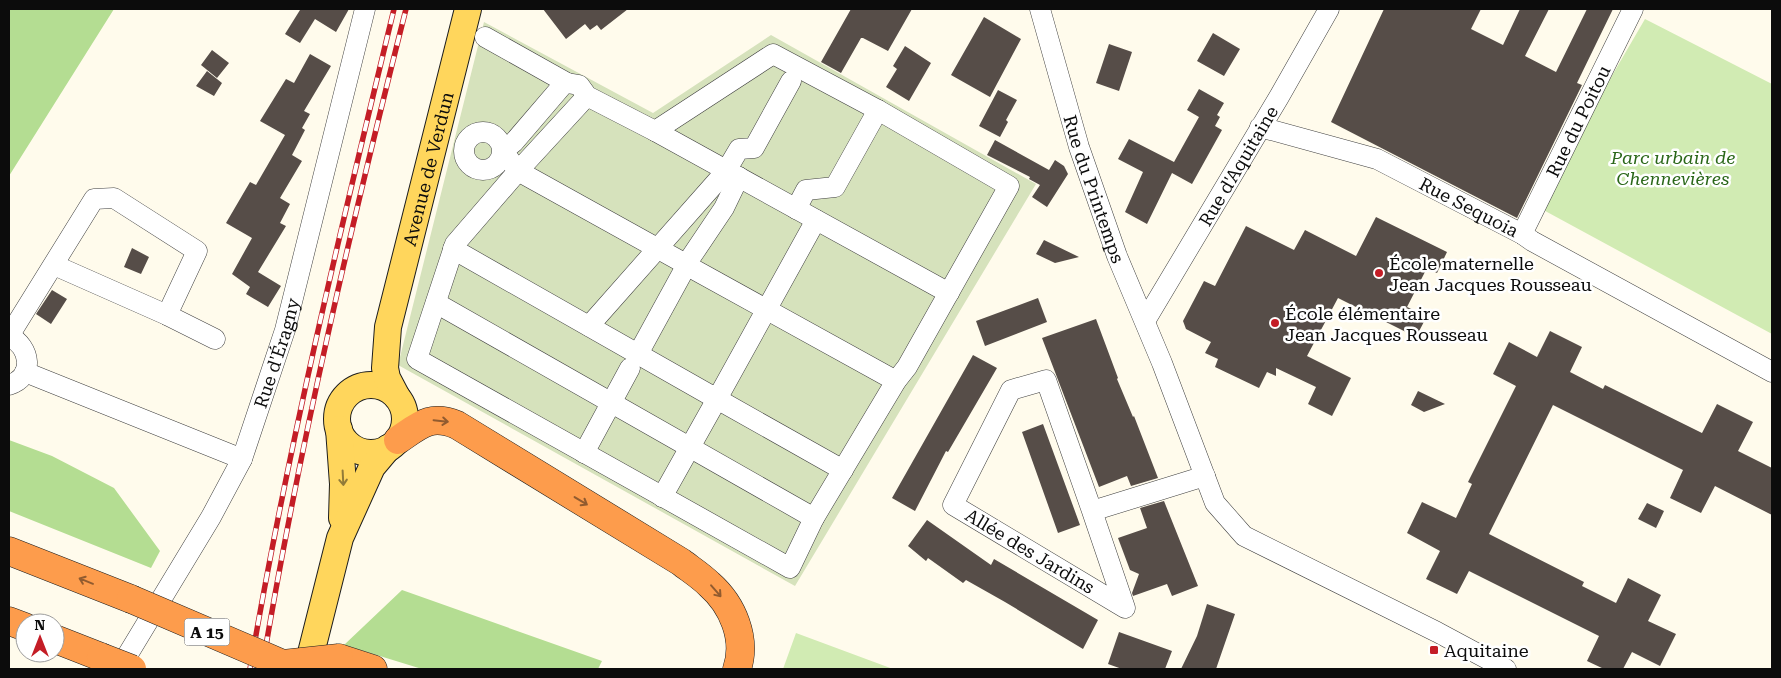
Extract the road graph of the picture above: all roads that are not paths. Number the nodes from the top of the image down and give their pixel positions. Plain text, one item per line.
1 (365, 9) edge
2 (468, 9) edge
3 (1040, 9) edge
4 (1329, 9) edge
5 (1633, 9) edge
6 (485, 37) dead end
7 (791, 81) dead end
8 (567, 83) junction
9 (587, 96) junction
10 (878, 110) junction
11 (1260, 127) junction
12 (656, 131) junction
13 (435, 138) junction
14 (466, 144) junction
15 (503, 151) junction
16 (518, 171) junction
17 (732, 174) junction
18 (796, 209) junction
19 (816, 220) junction
20 (1522, 234) junction
21 (453, 249) junction
22 (658, 249) junction
23 (54, 265) junction
24 (688, 265) junction
25 (949, 293) junction
26 (436, 303) junction
27 (767, 310) junction
28 (167, 315) junction
29 (1145, 321) junction
30 (589, 326) junction
31 (388, 327) junction
32 (9, 336) edge
33 (215, 339) dead end
34 (634, 361) junction
35 (25, 372) junction
36 (1772, 372) edge
37 (896, 381) junction
38 (9, 386) edge
39 (349, 393) junction
40 (397, 397) junction
41 (717, 399) junction
42 (611, 403) junction
43 (339, 429) junction
44 (393, 444) junction
45 (690, 447) junction
46 (584, 453) junction
47 (242, 459) junction
48 (842, 470) junction
49 (1205, 476) junction
50 (662, 497) junction
51 (1092, 511) junction
52 (814, 518) junction
53 (340, 538) junction
54 (9, 551) edge
55 (65, 643) edge
56 (110, 663) edge
57 (295, 668) edge
58 (132, 669) edge
59 (373, 669) edge
60 (737, 669) edge
61 (1506, 669) edge

1 - 47 street, Rue d'Éragny
2 - 13 main road, Avenue de Verdun
3 - 29 street, Rue du Printemps
4 - 11 street, Rue d'Aquitaine
5 - 20 street, Rue du Poitou
6 - 8 street
7 - 17 street
8 - 9 street
8 - 15 street
9 - 12 street
9 - 16 street
10 - 12 street
10 - 18 street
10 - 25 street
11 - 20 street, Rue Sequoia
11 - 29 street, Rue d'Aquitaine
12 - 17 street
13 - 14 street
13 - 31 main road, Avenue de Verdun
14 - 15 street
14 - 15 street
15 - 16 street
16 - 21 street
16 - 22 street
17 - 18 street
17 - 22 street
17 - 24 street
18 - 19 street
19 - 25 street
19 - 27 street
20 - 36 street, Rue Sequoia
21 - 26 street
21 - 30 street
22 - 24 street
22 - 30 street
23 - 28 street
23 - 28 street
23 - 32 street
24 - 27 street
24 - 34 street
25 - 37 street
26 - 42 street
26 - 46 street
27 - 37 street
27 - 41 street
28 - 33 street
29 - 49 street, Rue du Printemps
30 - 34 street
31 - 39 main road, Avenue de Verdun
31 - 40 main road, Avenue de Verdun
32 - 35 street
34 - 41 street
34 - 42 street
35 - 38 street
35 - 47 street
37 - 48 street
39 - 40 main road
39 - 43 main road
40 - 44 main road
41 - 45 street
41 - 48 street
42 - 45 street
42 - 46 street
43 - 44 main road
43 -> 53 main road
44 - 53 main road
44 -> 60 highway
45 - 50 street
45 - 52 street
46 - 50 street
47 - 56 street, Rue d'Éragny
48 - 52 street
49 - 51 street
49 - 61 street, Rue du Printemps
50 - 52 street
51 - 51 street, Allée des Jardins
53 - 57 main road
57 -> 54 highway, A 15, bridge
55 - 56 highway
56 - 58 highway, bridge
57 - 59 highway, bridge

